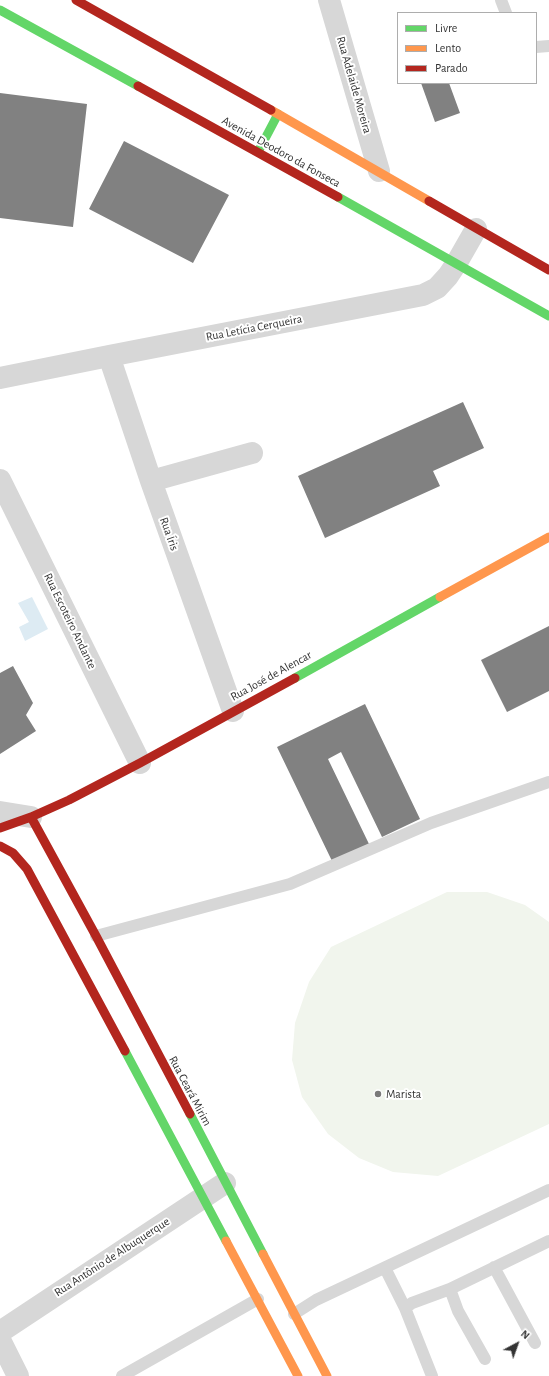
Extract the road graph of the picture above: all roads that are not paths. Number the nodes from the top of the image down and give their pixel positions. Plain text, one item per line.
1 (76, 0) edge
2 (329, 0) edge
3 (501, 0) edge
4 (0, 10) edge
5 (506, 12) edge
6 (549, 46) edge
7 (537, 47) edge
8 (278, 114) junction
9 (258, 152) junction
10 (379, 170) junction
11 (476, 229) junction
12 (456, 264) junction
13 (549, 270) edge
14 (549, 316) edge
15 (109, 356) junction
16 (0, 378) edge
17 (252, 453) dead end
18 (0, 480) edge
19 (151, 482) junction
20 (549, 537) edge
21 (233, 711) junction
22 (140, 763) junction
23 (549, 782) edge
24 (0, 812) edge
25 (31, 817) junction
26 (0, 828) edge
27 (0, 846) edge
28 (96, 936) junction
29 (225, 1183) junction
30 (549, 1190) edge
31 (204, 1197) junction
32 (549, 1241) edge
33 (494, 1267) junction
34 (385, 1268) junction
35 (450, 1288) junction
36 (258, 1298) junction
37 (406, 1308) junction
38 (294, 1314) junction
39 (0, 1332) edge
40 (0, 1340) edge
41 (535, 1343) dead end
42 (485, 1359) dead end
43 (18, 1376) edge
44 (122, 1376) edge
45 (298, 1376) edge
46 (327, 1376) edge
47 (432, 1376) edge

1 - 8 street
2 - 10 street, Rua Adelaide Moreira
3 - 5 lane
4 - 9 street, Avenida Deodoro da Fonseca
6 - 7 lane
8 - 9 street
8 - 10 street
9 - 12 street, Avenida Deodoro da Fonseca
10 - 11 street
11 - 12 street, Rua Letícia Cerqueira
11 - 13 street
12 - 14 street, Avenida Deodoro da Fonseca
12 - 15 street, Rua Letícia Cerqueira
15 - 16 street, Rua Letícia Cerqueira
15 - 19 street, Rua Íris
17 - 19 street
18 - 22 street, Rua Escoteiro Andante
19 - 21 street, Rua Íris
20 - 21 street, Rua José de Alencar
21 - 22 street, Rua José de Alencar
22 - 25 street, Rua José de Alencar
23 - 28 lane
24 - 25 street
25 - 26 street, Rua José de Alencar
25 - 28 street, Rua Ceará Mirim
27 - 31 street
28 - 29 street, Rua Ceará Mirim
29 - 31 street, Rua Antônio de Albuquerque
29 - 38 street, Rua Ceará Mirim
30 - 34 lane
31 - 36 street
31 - 39 street, Rua Antônio de Albuquerque
32 - 33 lane
33 - 35 lane
33 - 41 lane
34 - 37 lane
34 - 38 lane
35 - 37 lane
35 - 42 lane
36 - 44 lane
36 - 45 street
37 - 47 lane
38 - 46 street, Rua Ceará Mirim
40 - 43 street

